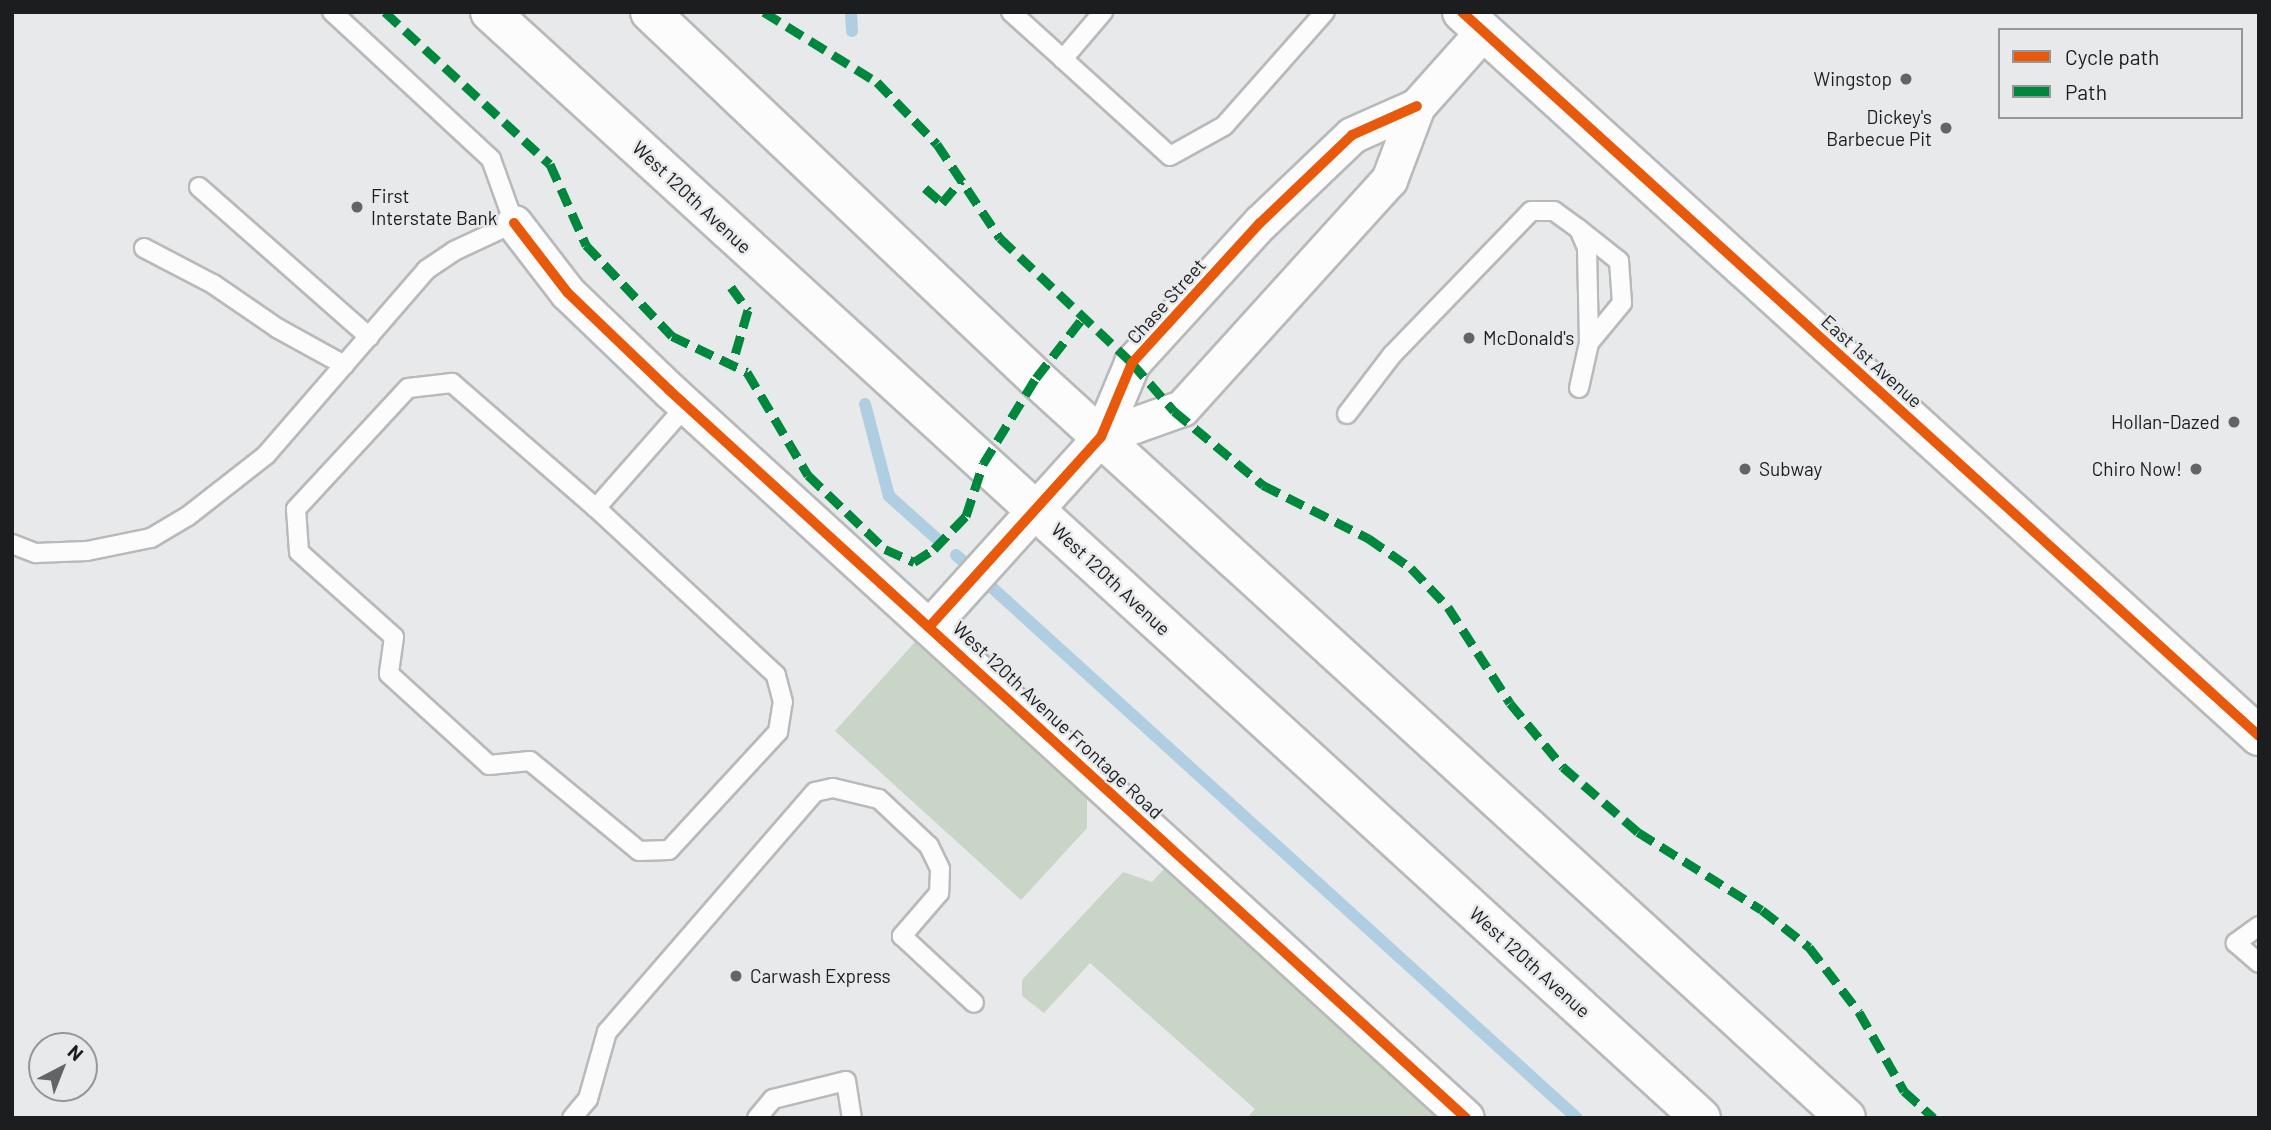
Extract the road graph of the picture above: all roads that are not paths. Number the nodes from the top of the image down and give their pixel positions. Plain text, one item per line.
1 (332, 12) edge
2 (490, 12) edge
3 (650, 12) edge
4 (1011, 12) edge
5 (1103, 12) edge
6 (1325, 12) edge
7 (1473, 22) edge
8 (1063, 58) junction
9 (1417, 106) junction
10 (199, 187) dead end
11 (514, 223) junction
12 (1579, 229) junction
13 (144, 248) dead end
14 (369, 337) junction
15 (1589, 343) junction
16 (344, 365) junction
17 (1579, 388) dead end
18 (686, 406) junction
19 (1347, 414) dead end
20 (1101, 437) junction
21 (596, 508) junction
22 (1036, 510) junction
23 (12, 544) edge
24 (930, 626) junction
25 (2259, 736) edge
26 (2259, 926) edge
27 (2259, 963) edge
28 (974, 1003) dead end
29 (572, 1118) edge
30 (757, 1118) edge
31 (852, 1118) edge
32 (1466, 1118) edge
33 (1701, 1118) edge
34 (1846, 1118) edge

1 - 11 lane
2 - 22 main road, West 120th Avenue
3 - 20 main road
4 - 8 lane
5 - 8 lane
6 - 8 lane
7 - 9 street, Chase Street
7 - 25 main road, East 1st Avenue
9 - 20 street, Chase Street
9 - 20 street, Chase Street
10 - 14 lane
11 - 14 lane
11 - 18 street, West 120th Avenue Frontage Road
12 - 15 lane
12 - 15 lane
12 - 19 lane
13 - 16 lane
14 - 16 lane
15 - 17 lane
16 - 23 lane
18 - 21 lane
18 - 24 street, West 120th Avenue Frontage Road
20 - 22 street, Chase Street
20 - 34 main road
21 - 21 lane
22 - 24 street, Chase Street
22 - 33 main road, West 120th Avenue
24 - 32 street, West 120th Avenue Frontage Road
26 - 27 lane
28 - 29 lane
30 - 31 lane

